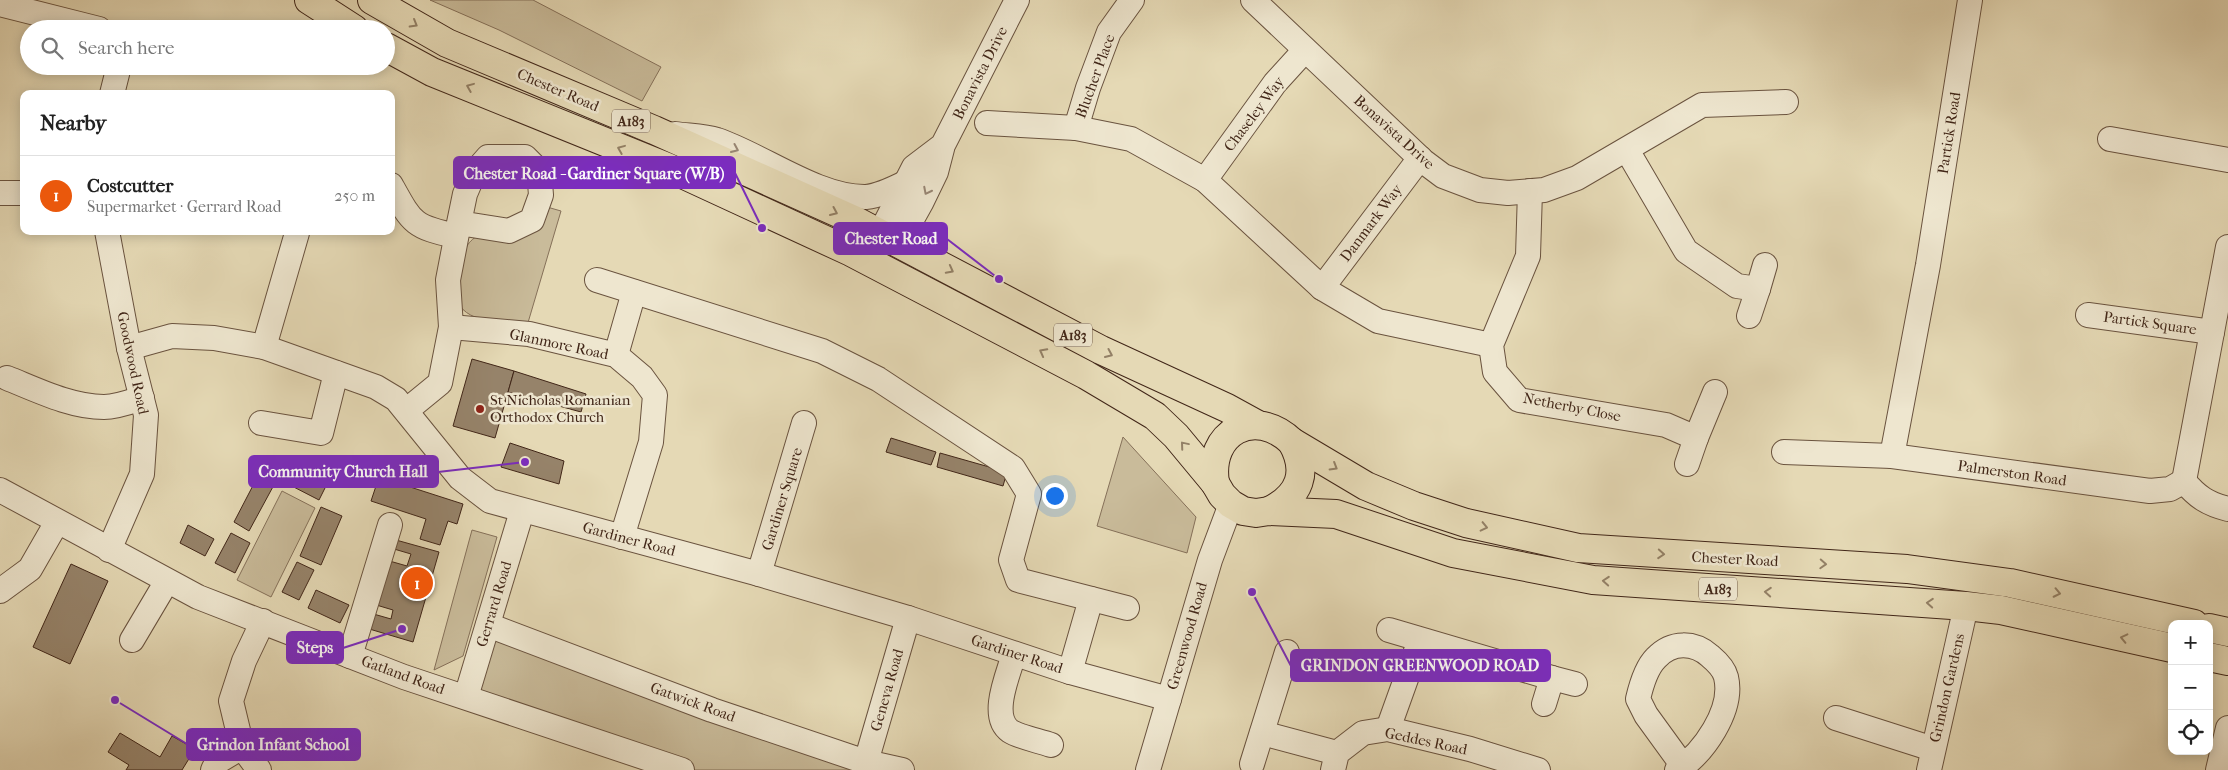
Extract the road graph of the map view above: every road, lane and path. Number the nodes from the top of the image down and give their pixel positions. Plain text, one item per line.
1 (309, 0) edge
2 (372, 0) edge
3 (1017, 0) edge
4 (1132, 0) edge
5 (1253, 0) edge
6 (1970, 0) edge
7 (0, 4) edge
8 (63, 20) edge
9 (340, 20) edge
10 (1305, 50) junction
11 (395, 52) edge
12 (117, 75) edge
13 (113, 90) edge
14 (1786, 102) dead end
15 (987, 123) dead end
16 (1076, 128) junction
17 (654, 130) junction
18 (2110, 138) dead end
19 (943, 145) junction
20 (1627, 150) junction
21 (1420, 158) junction
22 (2228, 160) edge
23 (1205, 180) junction
24 (905, 183) junction
25 (395, 191) edge
26 (1530, 191) junction
27 (20, 193) edge
28 (0, 194) edge
29 (108, 235) edge
30 (296, 235) edge
31 (891, 239) junction
32 (2228, 247) edge
33 (1765, 265) dead end
34 (878, 266) junction
35 (598, 280) dead end
36 (1322, 288) junction
37 (1758, 289) junction
38 (634, 292) junction
39 (2088, 314) dead end
40 (1750, 316) dead end
41 (450, 327) junction
42 (2212, 332) junction
43 (1491, 345) junction
44 (129, 348) junction
45 (264, 348) junction
46 (616, 356) junction
47 (336, 373) junction
48 (7, 378) dead end
49 (1715, 392) dead end
50 (142, 398) junction
51 (407, 410) junction
52 (261, 423) dead end
53 (804, 423) dead end
54 (1258, 425) junction
55 (1696, 438) junction
56 (1292, 442) junction
57 (1784, 452) dead end
58 (1892, 456) junction
59 (1687, 464) dead end
60 (2184, 481) junction
61 (1215, 483) junction
62 (0, 490) edge
63 (1231, 504) junction
64 (2228, 509) edge
65 (522, 511) junction
66 (1269, 511) junction
67 (57, 522) junction
68 (390, 526) dead end
69 (622, 537) junction
70 (109, 550) junction
71 (759, 574) junction
72 (167, 581) junction
73 (0, 591) edge
74 (1091, 598) junction
75 (1966, 606) junction
76 (1127, 608) dead end
77 (908, 618) junction
78 (2176, 620) edge
79 (263, 621) junction
80 (488, 625) junction
81 (2213, 629) edge
82 (1389, 630) dead end
83 (2228, 632) edge
84 (132, 640) dead end
85 (1420, 640) junction
86 (2168, 647) edge
87 (1287, 652) dead end
88 (1014, 654) junction
89 (350, 656) junction
90 (2213, 658) edge
91 (2228, 661) edge
92 (1070, 672) junction
93 (1552, 678) junction
94 (1575, 684) dead end
95 (466, 697) junction
96 (1169, 699) junction
97 (1544, 704) dead end
98 (1836, 718) dead end
99 (2228, 728) edge
100 (1388, 730) junction
101 (1262, 733) junction
102 (1051, 745) dead end
103 (242, 747) junction
104 (1931, 760) edge
105 (866, 762) junction
106 (1335, 762) edge
107 (1252, 764) dead end
108 (1680, 768) edge
109 (212, 770) edge
110 (258, 770) edge
111 (682, 770) edge
112 (902, 770) edge
113 (1148, 770) edge
114 (1538, 770) edge
115 (2218, 770) edge

1 - 9 main road
2 -> 17 main road, Chester Road / A183
3 - 19 street, Bonavista Drive
4 - 16 street, Blucher Place
5 - 10 street, Bonavista Drive
6 - 58 street, Partick Road
7 - 8 street
10 - 21 street, Bonavista Drive
10 - 23 street, Chaseley Way
34 -> 11 main road, Chester Road / A183
12 - 13 street
14 - 20 street, Bonavista Drive
15 - 16 street
16 - 23 street
17 -> 24 street
17 -> 31 main road, Chester Road / A183
18 - 22 street
19 - 24 street, Bonavista Drive
19 -> 31 street, Bonavista Drive
20 - 26 street, Bonavista Drive
20 - 37 street
21 - 26 street, Bonavista Drive
21 - 36 street, Danmark Way
23 - 36 street
24 - 31 street, Bonavista Drive
25 - 41 street
26 - 43 street
27 - 28 street
29 - 44 street, Goodwood Road
30 - 45 street
31 - 34 main road
31 -> 54 main road, Chester Road / A183
32 - 42 street
33 - 37 street
61 -> 34 main road, Chester Road / A183
35 - 38 street
36 - 43 street
37 - 40 street
38 - 46 street
38 - 74 street
39 - 42 street, Partick Square
41 - 46 street, Glanmore Road
41 - 51 street
42 - 60 street
43 - 55 street, Netherby Close
44 - 45 street, Gardiner Road
44 - 50 street, Goodwood Road
45 - 47 street, Gardiner Road
46 - 69 street, Glanmore Road
47 - 51 street, Gardiner Road
47 - 52 street
48 - 50 street
49 - 55 street
50 - 70 street, Goodwood Road
51 - 65 street, Gardiner Road
53 - 71 street, Gardiner Square
54 - 56 main road, Chester Road / A183
54 - 61 main road
55 - 59 street
56 - 66 main road
56 -> 78 main road, Chester Road / A183
57 - 58 street, Palmerston Road
58 - 60 street, Palmerston Road
60 - 64 street
61 - 63 main road, Chester Road / A183
62 - 67 street, Gatland Road
63 - 66 main road, Chester Road / A183
63 - 96 street, Greenwood Road
65 - 69 street, Gardiner Road
65 - 80 street, Gerrard Road
75 -> 66 main road, Chester Road / A183
67 - 70 street, Gatland Road
67 - 73 street
68 - 89 street
69 - 71 street, Gardiner Road
70 - 72 street, Gatland Road
71 - 77 street, Gardiner Road
72 - 79 street, Gatland Road
72 - 84 street
74 - 76 street
74 - 92 street
86 -> 75 main road, Chester Road / A183
75 - 104 street, Grindon Gardens
77 - 88 street, Gardiner Road
77 - 105 street, Geneva Road
79 - 89 street, Gatland Road
79 - 103 street
80 - 95 street, Gerrard Road
80 - 105 street, Gatwick Road
81 - 83 main road
82 - 85 street
85 - 93 street
85 - 100 street
87 - 101 street
88 - 92 street, Gardiner Road
88 - 102 street
89 - 95 street, Gatland Road
90 - 91 main road
92 - 96 street, Gardiner Road
93 - 94 street
93 - 97 street
95 - 111 street, Gatland Road
96 - 113 street, Greenwood Road
98 - 104 street
99 - 115 street
100 - 106 street, Geddes Road
100 - 114 street, Geddes Road
101 - 106 street
101 - 107 street
103 - 109 street
103 - 110 street
105 - 112 street, Gatwick Road
108 - 108 street

